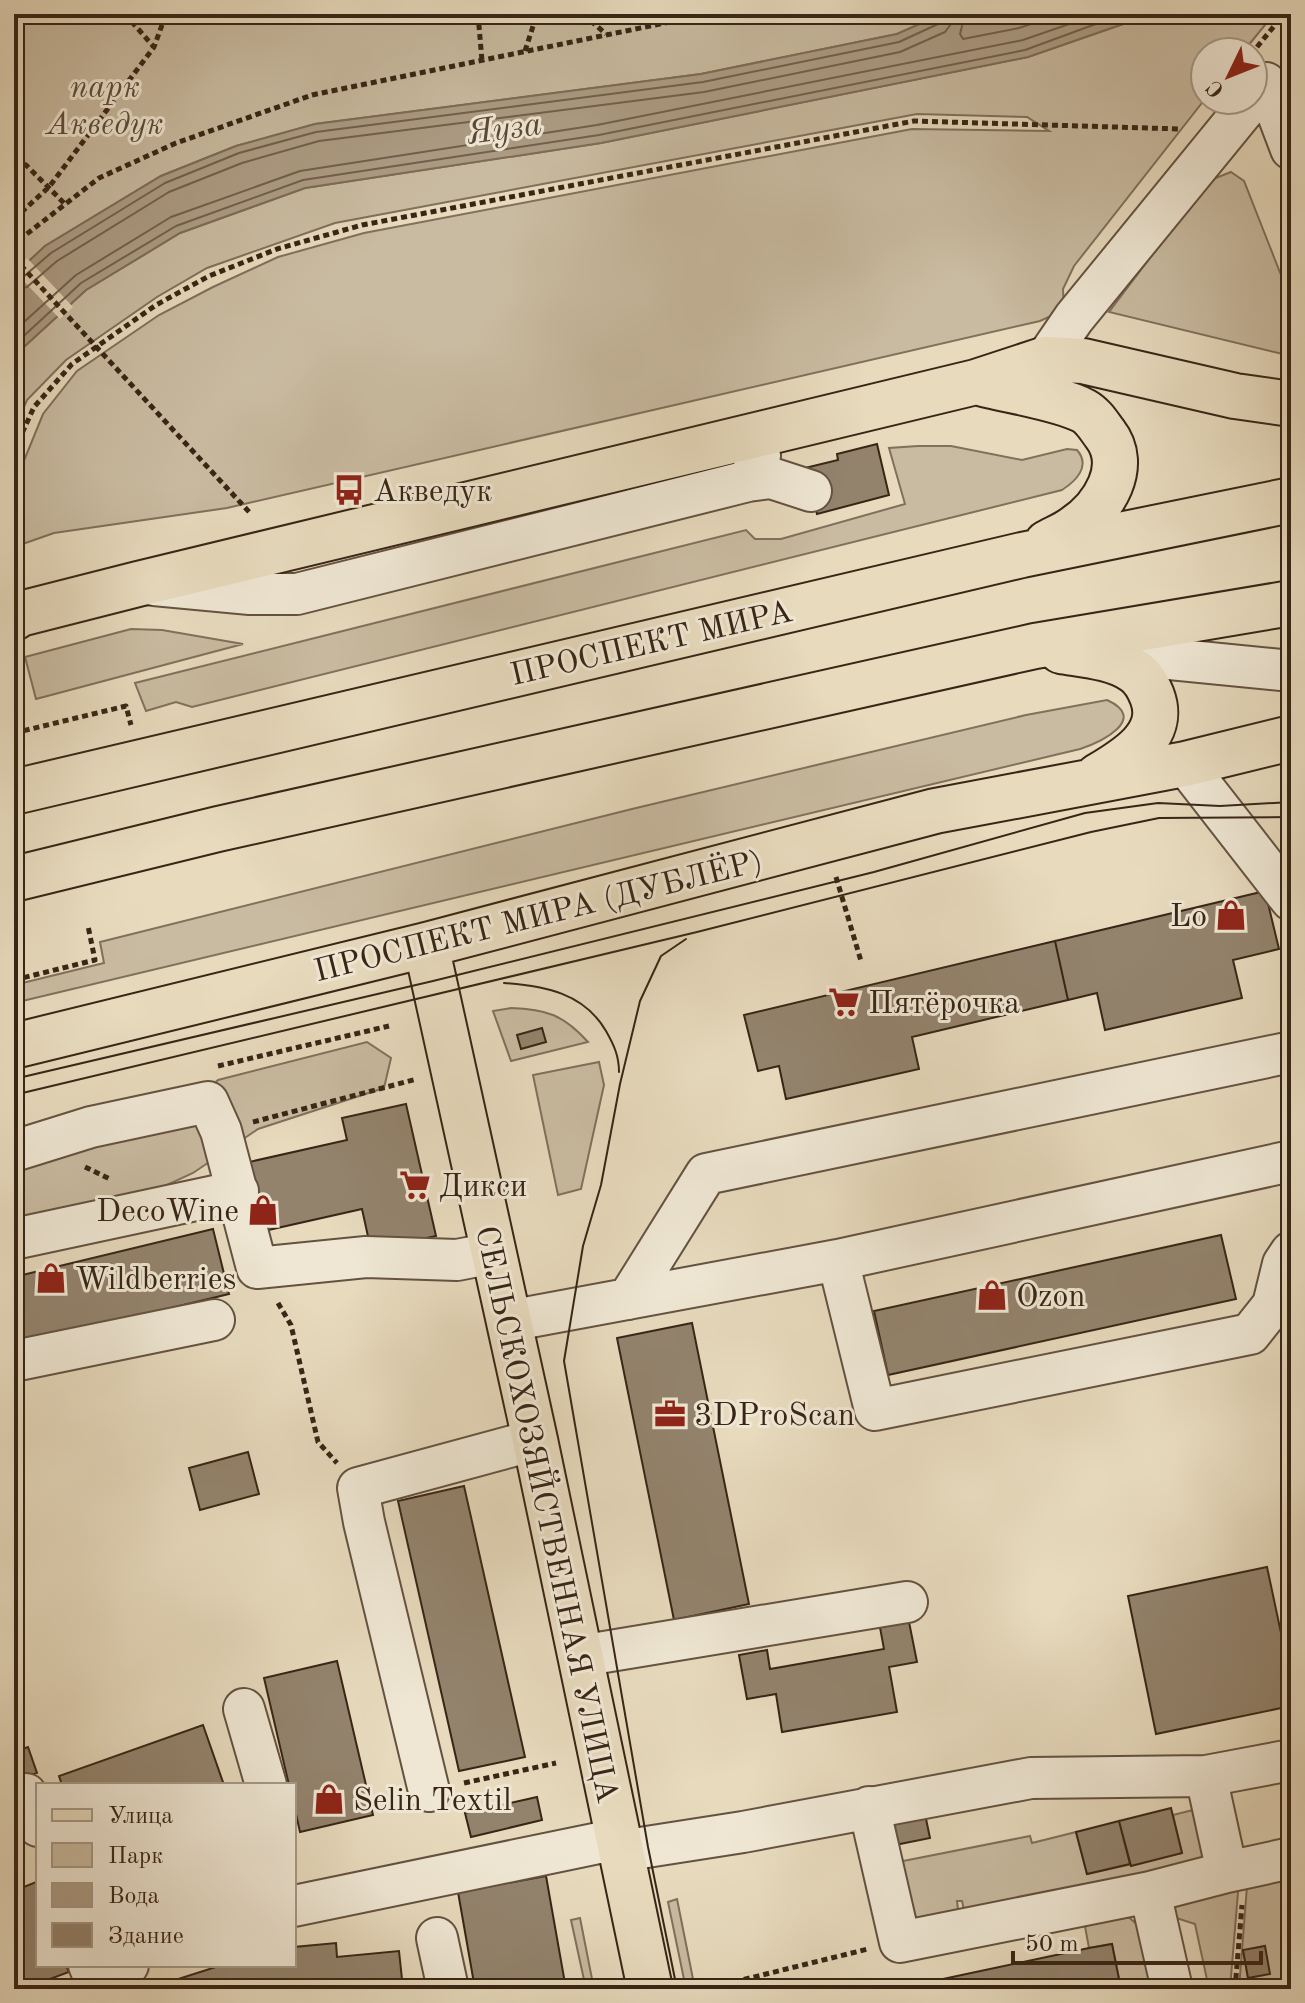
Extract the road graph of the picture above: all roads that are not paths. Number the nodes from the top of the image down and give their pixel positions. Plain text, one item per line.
1 (1269, 96) edge
2 (1235, 116) edge
3 (1291, 149) edge
4 (1046, 359) junction
5 (976, 382) junction
6 (1291, 404) edge
7 (755, 434) junction
8 (748, 481) junction
9 (811, 491) dead end
10 (1291, 500) edge
11 (1022, 555) junction
12 (138, 584) junction
13 (1291, 603) edge
14 (14, 618) edge
15 (1035, 646) junction
16 (1291, 671) edge
17 (1291, 738) edge
18 (1185, 764) junction
19 (1063, 788) junction
20 (14, 792) edge
21 (14, 879) edge
22 (1291, 900) edge
23 (426, 945) junction
24 (14, 1046) edge
25 (1291, 1052) edge
26 (24, 1147) edge
27 (1291, 1161) edge
28 (238, 1191) junction
29 (14, 1239) edge
30 (1291, 1252) edge
31 (493, 1253) junction
32 (838, 1260) junction
33 (628, 1299) junction
34 (214, 1320) dead end
35 (508, 1321) junction
36 (14, 1361) edge
37 (535, 1440) junction
38 (907, 1602) dead end
39 (580, 1656) junction
40 (244, 1709) dead end
41 (1291, 1760) edge
42 (1206, 1776) junction
43 (265, 1783) edge
44 (429, 1791) road end
45 (14, 1799) edge
46 (869, 1807) junction
47 (36, 1821) edge
48 (619, 1845) junction
49 (1291, 1858) edge
50 (1236, 1870) junction
51 (1150, 1892) junction
52 (296, 1897) edge
53 (437, 1938) dead end
54 (448, 1989) edge
55 (650, 1989) edge
56 (1172, 1989) edge

1 - 3 lane
2 - 4 lane
4 - 5 main road
4 - 6 main road
5 - 7 main road
5 - 11 main road
7 - 8 lane
7 - 12 main road
8 - 9 lane
8 - 12 lane
10 - 11 main road, ПРОСПЕКТ МИРА
11 - 20 main road, ПРОСПЕКТ МИРА
12 - 14 main road
13 - 15 main road
15 - 16 lane
15 - 19 main road, ПРОСПЕКТ МИРА (ДУБЛЁР)
15 - 21 main road
17 - 18 main road, ПРОСПЕКТ МИРА (ДУБЛЁР)
18 - 19 main road, ПРОСПЕКТ МИРА (ДУБЛЁР)
18 - 22 lane
19 - 23 main road, ПРОСПЕКТ МИРА (ДУБЛЁР)
23 - 24 main road, ПРОСПЕКТ МИРА (ДУБЛЁР)
23 - 31 main road, СЕЛЬСКОХОЗЯЙСТВЕННАЯ УЛИЦА
25 - 33 lane
26 - 28 lane
27 - 32 lane
28 - 29 lane
28 - 31 lane
30 - 32 lane
31 - 35 main road, СЕЛЬСКОХОЗЯЙСТВЕННАЯ УЛИЦА
32 - 33 lane
33 - 35 lane
34 - 36 lane
35 - 37 main road, СЕЛЬСКОХОЗЯЙСТВЕННАЯ УЛИЦА
37 - 39 main road, СЕЛЬСКОХОЗЯЙСТВЕННАЯ УЛИЦА
37 - 44 lane
38 - 39 lane
39 - 48 main road, СЕЛЬСКОХОЗЯЙСТВЕННАЯ УЛИЦА
40 - 43 lane
41 - 42 lane
42 - 46 lane
42 - 50 lane
45 - 47 lane
46 - 48 lane
46 - 51 lane
48 - 52 lane
48 - 55 main road, СЕЛЬСКОХОЗЯЙСТВЕННАЯ УЛИЦА
49 - 50 lane
50 - 51 lane
51 - 56 lane
53 - 54 lane

